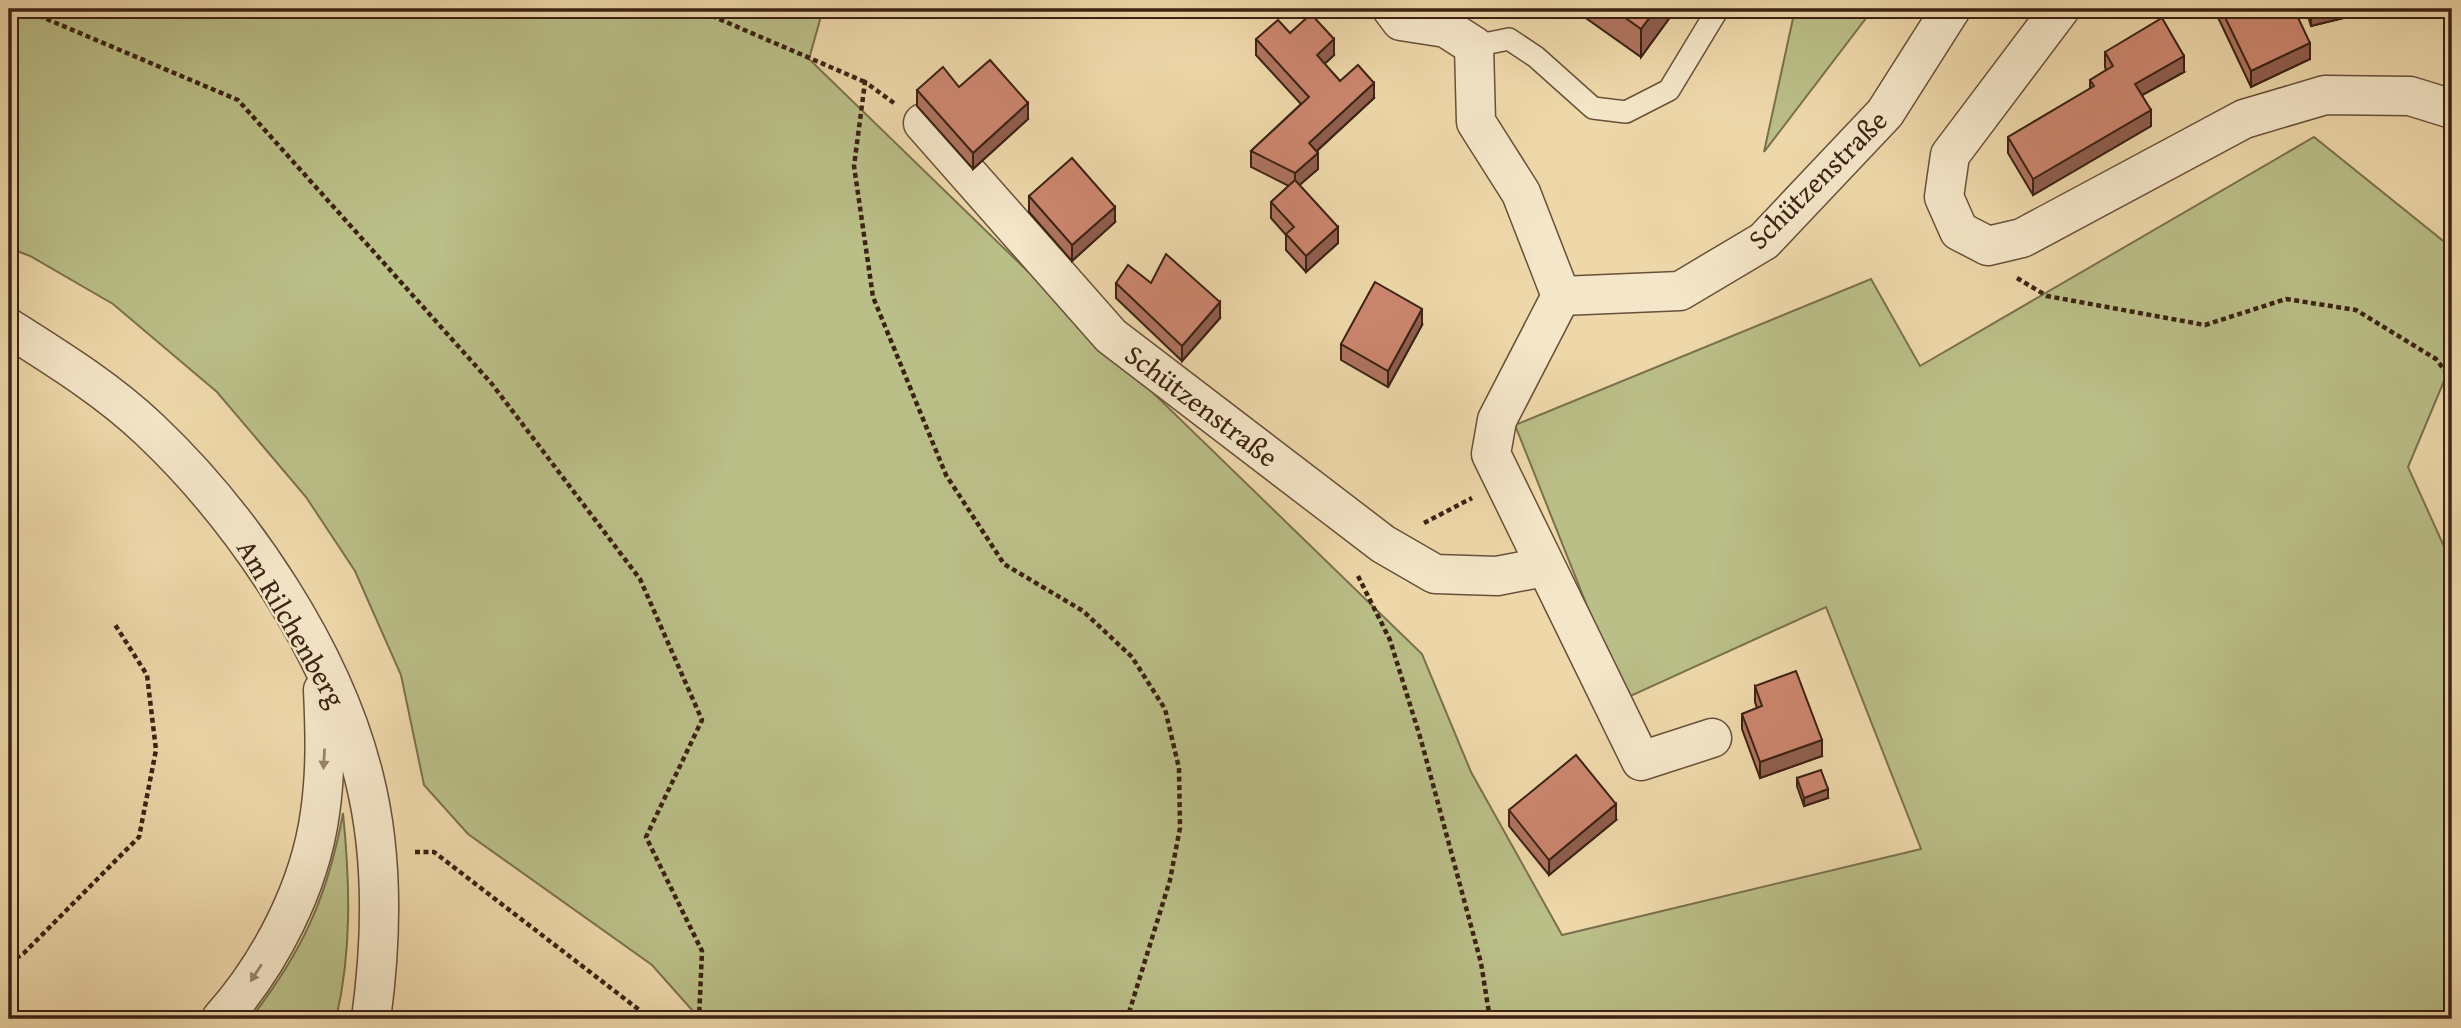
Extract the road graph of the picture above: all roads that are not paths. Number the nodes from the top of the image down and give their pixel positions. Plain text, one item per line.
1 (1392, 9) edge
2 (1718, 9) edge
3 (1951, 9) edge
4 (2060, 9) edge
5 (1474, 46) junction
6 (2452, 109) edge
7 (923, 122) road end
8 (1561, 296) junction
9 (9, 328) edge
10 (1544, 566) junction
11 (322, 667) junction
12 (1712, 737) dead end
13 (221, 1019) edge
14 (372, 1019) edge

1 - 5 street
2 - 5 lane
3 - 8 street, Schützenstraße
4 - 6 street
5 - 8 street
7 - 10 street, Schützenstraße
8 - 10 street
9 - 11 street, Am Rilchenberg
10 - 12 street
11 -> 13 street
11 - 14 street, Am Rilchenberg

